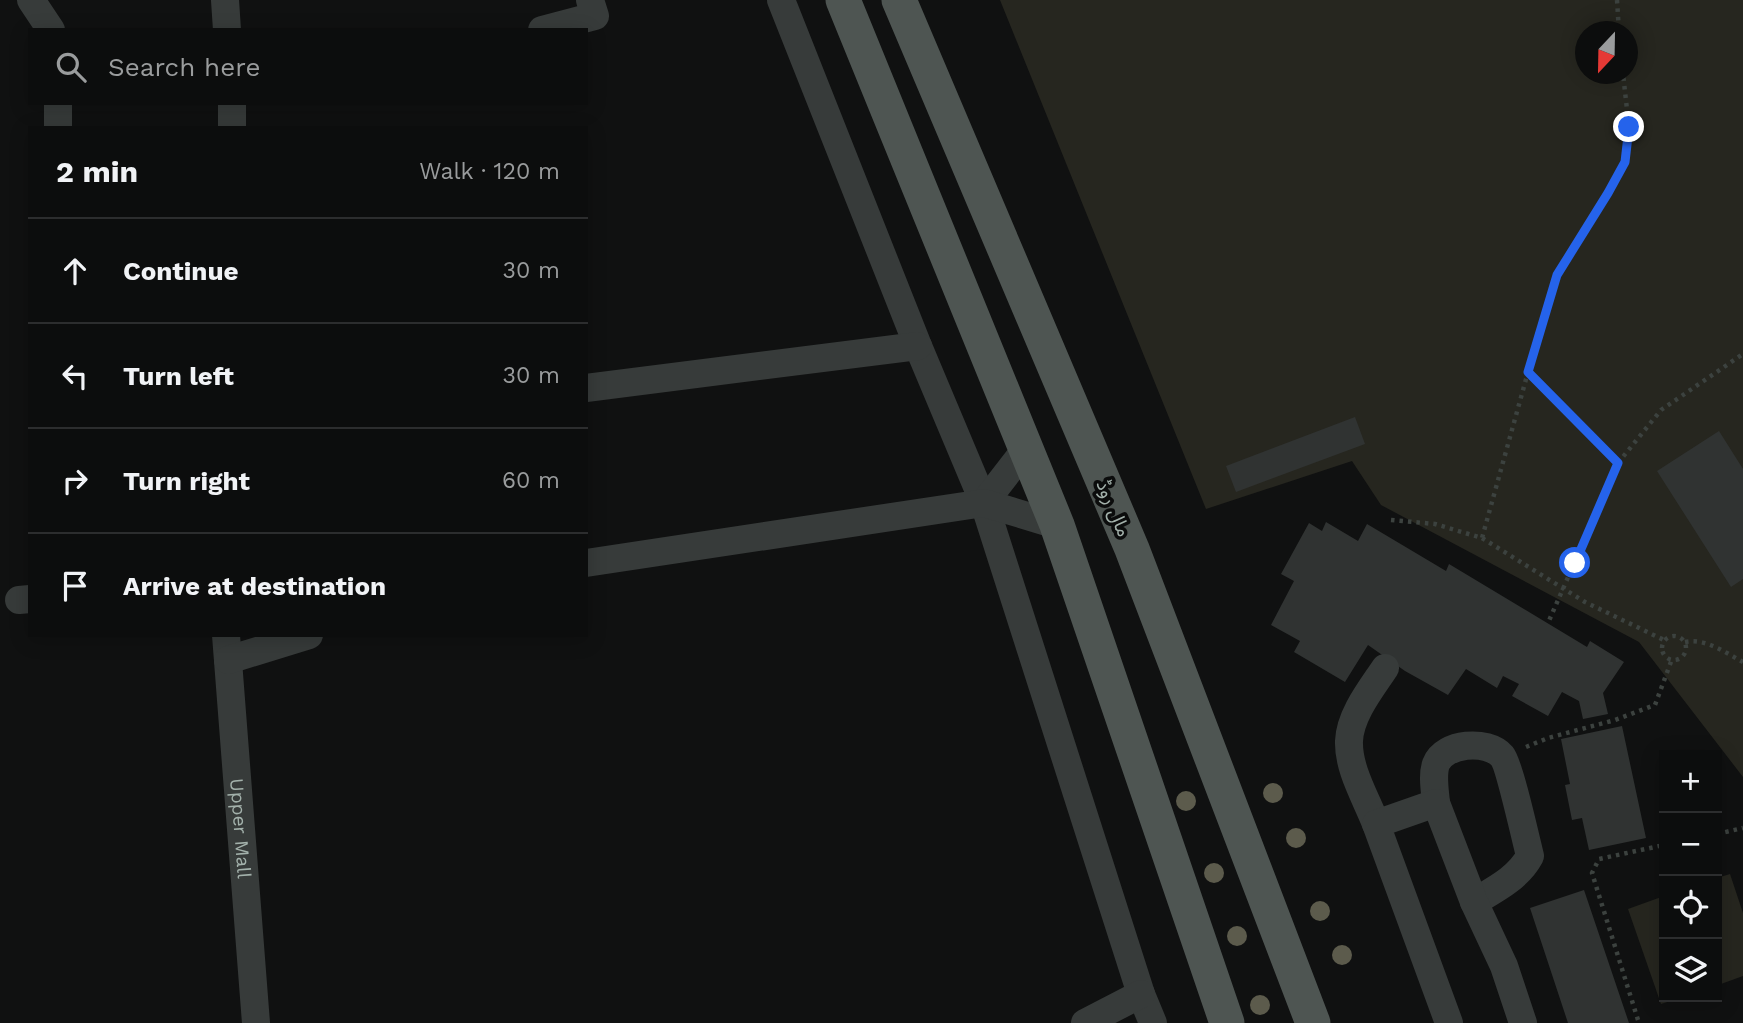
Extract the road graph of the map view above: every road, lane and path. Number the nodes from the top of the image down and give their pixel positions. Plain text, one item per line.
1 (32, 0) edge
2 (225, 0) edge
3 (590, 0) edge
4 (781, 0) edge
5 (843, 0) edge
6 (900, 0) edge
7 (1616, 0) edge
8 (1618, 21) edge
9 (50, 28) edge
10 (227, 28) edge
11 (549, 28) edge
12 (1624, 84) edge
13 (58, 105) edge
14 (232, 105) edge
15 (58, 126) edge
16 (232, 126) edge
17 (918, 346) junction
18 (1743, 354) edge
19 (1528, 372) junction
20 (588, 388) edge
21 (1025, 450) junction
22 (1618, 463) junction
23 (984, 503) junction
24 (1391, 520) dead end
25 (1057, 525) junction
26 (1482, 538) junction
27 (588, 563) edge
28 (1564, 587) junction
29 (1548, 623) dead end
30 (296, 637) edge
31 (1664, 640) junction
32 (1685, 642) junction
33 (227, 648) edge
34 (1672, 659) junction
35 (1743, 662) edge
36 (1385, 668) dead end
37 (1503, 757) junction
38 (1436, 803) junction
39 (1376, 824) junction
40 (1743, 828) edge
41 (1722, 833) edge
42 (1659, 846) edge
43 (1474, 902) junction
44 (1140, 994) junction
45 (1638, 1020) dead end
46 (256, 1023) edge
47 (1085, 1023) edge
48 (1153, 1023) edge
49 (1227, 1023) edge
50 (1313, 1023) edge
51 (1449, 1023) edge
52 (1523, 1023) edge

1 - 9 street
2 - 10 street
3 - 11 street
4 - 17 street
5 - 21 main road
6 - 50 main road, مال روڈ
7 - 8 path
12 - 19 path
13 - 15 street
14 - 16 street
17 - 20 street
17 - 23 street
18 - 22 path
19 - 22 path
19 - 26 path
21 - 23 street
21 - 25 main road
22 - 28 path
23 - 25 street
23 - 27 street
23 - 44 street
24 - 26 path
25 - 49 main road
26 - 28 path
28 - 29 path
28 - 31 path
30 - 33 street
31 - 32 path
31 - 34 path
32 - 34 path
32 - 35 path
33 - 46 street, Upper Mall
34 - 37 path
36 - 39 street
37 - 38 street
37 - 43 street
38 - 39 street
38 - 43 street
39 - 51 street
40 - 41 path
42 - 45 path
43 - 52 street
44 - 47 street
44 - 48 street

